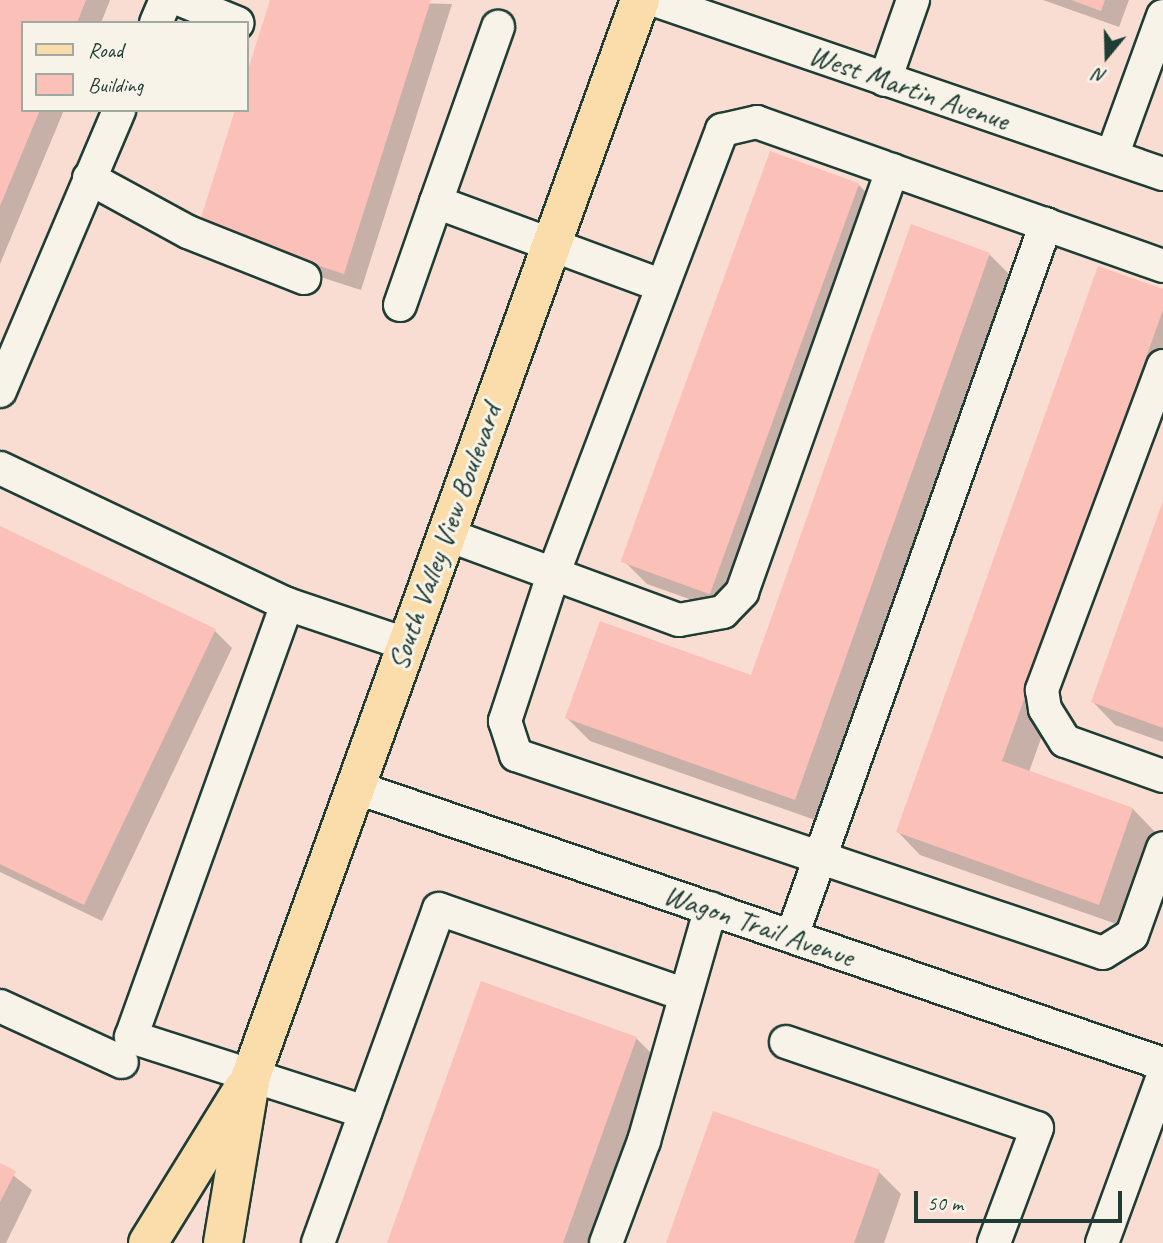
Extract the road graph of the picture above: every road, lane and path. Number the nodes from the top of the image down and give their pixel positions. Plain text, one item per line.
1 (166, 0) edge
2 (181, 0) edge
3 (640, 0) edge
4 (655, 0) edge
5 (913, 0) edge
6 (1163, 16) edge
7 (157, 21) edge
8 (233, 21) edge
9 (498, 27) dead end
10 (885, 80) junction
11 (117, 112) edge
12 (1112, 156) junction
13 (892, 170) junction
14 (1163, 174) edge
15 (89, 178) junction
16 (436, 202) junction
17 (1046, 224) junction
18 (549, 244) junction
19 (1163, 266) edge
20 (304, 278) dead end
21 (660, 285) junction
22 (400, 305) dead end
23 (1163, 366) edge
24 (0, 391) edge
25 (0, 468) edge
26 (445, 534) junction
27 (553, 575) junction
28 (288, 604) junction
29 (406, 644) junction
30 (1163, 776) edge
31 (355, 787) junction
32 (1163, 848) edge
33 (822, 860) junction
34 (710, 908) junction
35 (792, 936) junction
36 (683, 994) junction
37 (0, 1006) edge
38 (786, 1042) dead end
39 (122, 1062) dead end
40 (1163, 1063) edge
41 (251, 1076) junction
42 (1163, 1076) edge
43 (365, 1112) junction
44 (1150, 1153) edge
45 (148, 1243) edge
46 (223, 1243) edge
47 (318, 1243) edge
48 (606, 1243) edge
49 (994, 1243) edge
50 (1102, 1243) edge

1 - 7 street
2 - 8 street
3 - 18 main road, South Valley View Boulevard
4 - 10 street, West Martin Avenue
5 - 10 street
6 - 12 street
9 - 16 street
10 - 12 street, West Martin Avenue
11 - 15 street
12 - 14 street, West Martin Avenue
13 - 17 street
13 - 21 street
13 - 27 street
15 - 20 street
15 - 24 street
16 - 18 street
16 - 22 street
17 - 19 street
17 - 33 street
18 - 21 street
18 - 26 main road, South Valley View Boulevard
21 - 27 street
23 - 30 street
25 - 28 street
26 - 27 street
26 - 29 main road, South Valley View Boulevard
27 - 33 street
28 - 29 street
28 - 41 street
29 - 31 main road, South Valley View Boulevard
31 - 34 street, Wagon Trail Avenue
31 - 41 main road, South Valley View Boulevard
32 - 33 street
33 - 35 street
34 - 35 street, Wagon Trail Avenue
34 - 36 street
35 - 40 street, Wagon Trail Avenue
36 - 43 street
36 - 48 street
37 - 39 street
38 - 49 street
41 - 43 street
41 - 45 main road, South Valley View Boulevard
41 - 46 main road, South Valley View Boulevard
42 - 44 street
43 - 47 street
44 - 50 street

